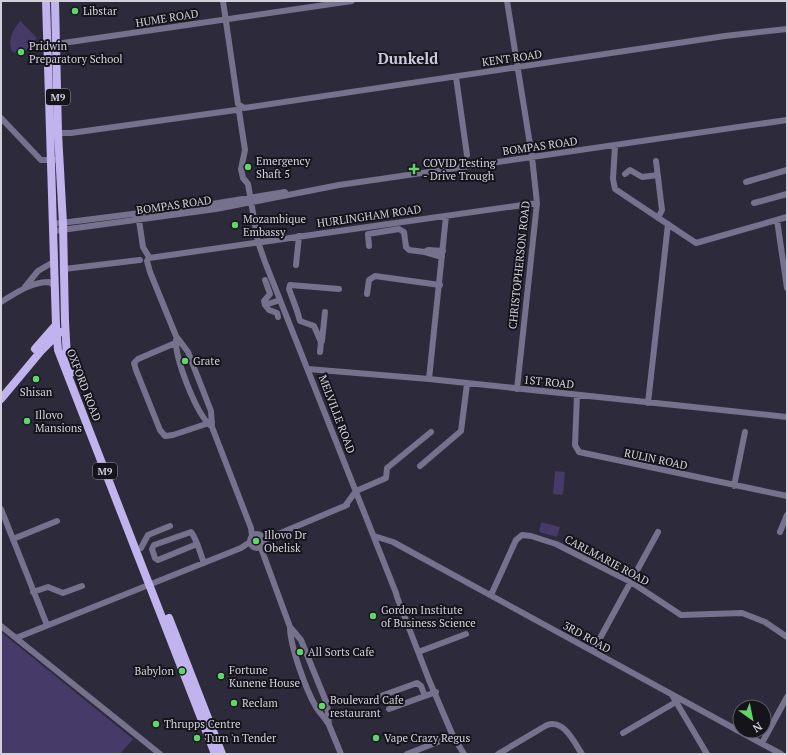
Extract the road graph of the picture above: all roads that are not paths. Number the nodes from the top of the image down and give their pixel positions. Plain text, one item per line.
1 (46, 1) edge
2 (55, 1) edge
3 (223, 1) edge
4 (352, 1) edge
5 (507, 1) edge
6 (225, 19) junction
7 (787, 29) edge
8 (53, 45) junction
9 (519, 68) junction
10 (456, 77) junction
11 (240, 109) junction
12 (1, 118) edge
13 (787, 120) edge
14 (54, 133) junction
15 (615, 146) junction
16 (467, 155) dead end
17 (532, 157) junction
18 (55, 160) junction
19 (656, 160) dead end
20 (787, 170) edge
21 (56, 172) junction
22 (625, 174) dead end
23 (658, 176) junction
24 (746, 182) dead end
25 (787, 194) edge
26 (251, 200) junction
27 (537, 203) junction
28 (754, 203) dead end
29 (138, 214) junction
30 (446, 216) junction
31 (787, 217) edge
32 (658, 218) junction
33 (139, 220) junction
34 (777, 220) junction
35 (668, 224) junction
36 (54, 227) junction
37 (63, 227) junction
38 (299, 236) junction
39 (258, 242) junction
40 (368, 246) dead end
41 (443, 254) junction
42 (144, 258) junction
43 (55, 261) junction
44 (296, 265) dead end
45 (64, 269) junction
46 (35, 274) junction
47 (265, 280) dead end
48 (41, 283) junction
49 (440, 285) junction
50 (55, 286) junction
51 (787, 288) edge
52 (24, 289) junction
53 (339, 289) dead end
54 (367, 294) dead end
55 (280, 300) junction
56 (1, 302) edge
57 (296, 304) junction
58 (265, 305) junction
59 (283, 308) junction
60 (325, 312) dead end
61 (278, 317) dead end
62 (65, 321) junction
63 (56, 324) junction
64 (57, 335) junction
65 (177, 340) junction
66 (321, 342) junction
67 (45, 346) junction
68 (58, 350) junction
69 (320, 352) dead end
70 (308, 369) junction
71 (429, 379) junction
72 (467, 384) junction
73 (517, 389) junction
74 (1, 392) edge
75 (577, 395) junction
76 (1, 399) edge
77 (648, 402) junction
78 (787, 418) edge
79 (210, 424) junction
80 (431, 432) dead end
81 (745, 432) dead end
82 (420, 466) dead end
83 (734, 486) junction
84 (356, 491) junction
85 (787, 496) edge
86 (360, 500) junction
87 (345, 506) junction
88 (1, 509) edge
89 (787, 515) edge
90 (57, 521) dead end
91 (370, 525) junction
92 (170, 526) dead end
93 (658, 532) dead end
94 (780, 532) dead end
95 (374, 536) junction
96 (384, 537) junction
97 (264, 538) junction
98 (13, 539) junction
99 (255, 543) junction
100 (197, 544) junction
101 (141, 548) junction
102 (204, 563) junction
103 (631, 582) junction
104 (152, 584) junction
105 (82, 586) dead end
106 (34, 592) junction
107 (396, 593) junction
108 (491, 596) junction
109 (47, 625) junction
110 (1, 626) edge
111 (290, 626) junction
112 (466, 634) dead end
113 (787, 637) edge
114 (16, 638) junction
115 (421, 651) junction
116 (593, 651) junction
117 (431, 682) junction
118 (436, 692) junction
119 (672, 695) junction
120 (381, 696) dead end
121 (425, 696) junction
122 (787, 697) edge
123 (676, 702) junction
124 (389, 709) dead end
125 (329, 725) junction
126 (623, 733) dead end
127 (453, 736) junction
128 (762, 743) junction
129 (160, 754) edge
130 (165, 754) edge
131 (215, 754) edge
132 (222, 754) edge
133 (340, 754) edge
134 (407, 754) edge
135 (464, 754) edge
136 (498, 754) edge
137 (582, 754) edge
138 (707, 754) edge
139 (781, 754) edge

1 - 8 main road, OXFORD ROAD / M9
2 - 8 main road, OXFORD ROAD / M9
3 - 6 street, MELVILLE ROAD
4 - 6 street, HUME ROAD
5 - 9 street, CHRISTOPHERSON ROAD
6 - 8 street, HUME ROAD
6 - 11 street, MELVILLE ROAD
7 - 9 street, KENT ROAD
8 - 14 main road, OXFORD ROAD / M9
9 - 10 street, KENT ROAD
9 - 17 street, CHRISTOPHERSON ROAD
10 - 11 street, KENT ROAD
10 - 16 street
11 - 14 street, KENT ROAD
11 - 26 street, MELVILLE ROAD
12 - 18 street
13 - 15 street, BOMPAS ROAD
14 - 18 main road, OXFORD ROAD / M9
15 - 17 street, BOMPAS ROAD
15 - 32 street
17 - 26 street, BOMPAS ROAD
17 - 27 street, CHRISTOPHERSON ROAD
18 - 21 main road, OXFORD ROAD / M9
19 - 23 street
20 - 24 street
21 - 36 main road, OXFORD ROAD / M9
21 - 37 main road, OXFORD ROAD / M9
22 - 23 street
23 - 32 street
25 - 28 street
26 - 29 street, BOMPAS ROAD
26 - 33 street, BOMPAS ROAD
26 - 39 street, MELVILLE ROAD
27 - 30 street, HURLINGHAM ROAD
27 - 73 street, CHRISTOPHERSON ROAD
29 - 33 street
29 - 37 street, BOMPAS ROAD
30 - 38 street, HURLINGHAM ROAD
30 - 41 street
31 - 34 street
32 - 35 street
33 - 37 street, BOMPAS ROAD
33 - 42 street
34 - 35 street
34 - 51 street
35 - 77 street
36 - 37 street, BOMPAS ROAD
36 - 43 main road, OXFORD ROAD / M9
37 - 45 main road, OXFORD ROAD / M9
38 - 39 street, HURLINGHAM ROAD
38 - 44 street
39 - 42 street, HURLINGHAM ROAD
39 - 55 street, MELVILLE ROAD
40 - 41 street
41 - 49 street
42 - 45 street, HURLINGHAM ROAD
42 - 65 street
43 - 46 street
43 - 50 main road, OXFORD ROAD / M9
45 - 62 main road, OXFORD ROAD / M9
46 - 48 street
46 - 52 street
47 - 58 street
48 - 50 street
48 - 52 street
49 - 54 street
49 - 71 street
50 - 63 main road, OXFORD ROAD / M9
52 - 56 street
53 - 57 street
55 - 58 street
55 - 59 street, MELVILLE ROAD
57 - 59 street
57 - 66 street
58 - 61 street
59 - 70 street, MELVILLE ROAD
60 - 66 street
62 - 64 main road
62 - 101 main road, OXFORD ROAD / M9
63 - 64 main road, OXFORD ROAD / M9
63 - 74 main road
64 - 67 main road
64 - 68 main road, OXFORD ROAD / M9
65 - 79 street
65 - 79 street
65 - 79 street
66 - 69 street
67 - 68 main road
67 - 76 main road
68 - 104 main road, OXFORD ROAD / M9
70 - 71 street, 1ST ROAD
70 - 84 street, MELVILLE ROAD
71 - 72 street, 1ST ROAD
72 - 73 street, 1ST ROAD
72 - 82 street
73 - 75 street, 1ST ROAD
75 - 77 street, 1ST ROAD
75 - 83 street, RULIN ROAD
77 - 78 street, 1ST ROAD
79 - 99 street
80 - 84 street
81 - 83 street
83 - 85 street, RULIN ROAD
84 - 86 street, MELVILLE ROAD
84 - 87 street
86 - 87 street
86 - 91 street, MELVILLE ROAD
87 - 97 street
88 - 98 street
89 - 94 street
90 - 98 street
91 - 95 street, MELVILLE ROAD
91 - 96 street, 3RD ROAD
92 - 101 street
93 - 103 street
95 - 96 street, 3RD ROAD
95 - 107 street, MELVILLE ROAD
96 - 108 street, 3RD ROAD
97 - 99 street
97 - 99 street
98 - 106 street
99 - 102 street
99 - 111 street
100 - 100 street
100 - 102 street
101 - 104 main road, OXFORD ROAD / M9
102 - 104 street
103 - 108 street, CARLMARIE ROAD
103 - 113 street, CARLMARIE ROAD
103 - 116 street
104 - 109 street
104 - 131 main road, OXFORD ROAD / M9
104 - 132 main road, OXFORD ROAD / M9
105 - 106 street
106 - 109 street
107 - 115 street, MELVILLE ROAD
107 - 117 street, MELVILLE ROAD
108 - 116 street, 3RD ROAD
109 - 114 street
110 - 114 street
111 - 125 street
111 - 125 street
112 - 115 street
114 - 129 street
115 - 117 street, MELVILLE ROAD
116 - 119 street, 3RD ROAD
117 - 118 street, MELVILLE ROAD
118 - 121 street
118 - 127 street, MELVILLE ROAD
119 - 123 street
119 - 128 street, 3RD ROAD
120 - 121 street
121 - 124 street
122 - 128 street
123 - 126 street
123 - 138 street
125 - 133 street
127 - 134 street
127 - 135 street, MELVILLE ROAD
128 - 139 street, 3RD ROAD
129 - 130 street
136 - 137 street

